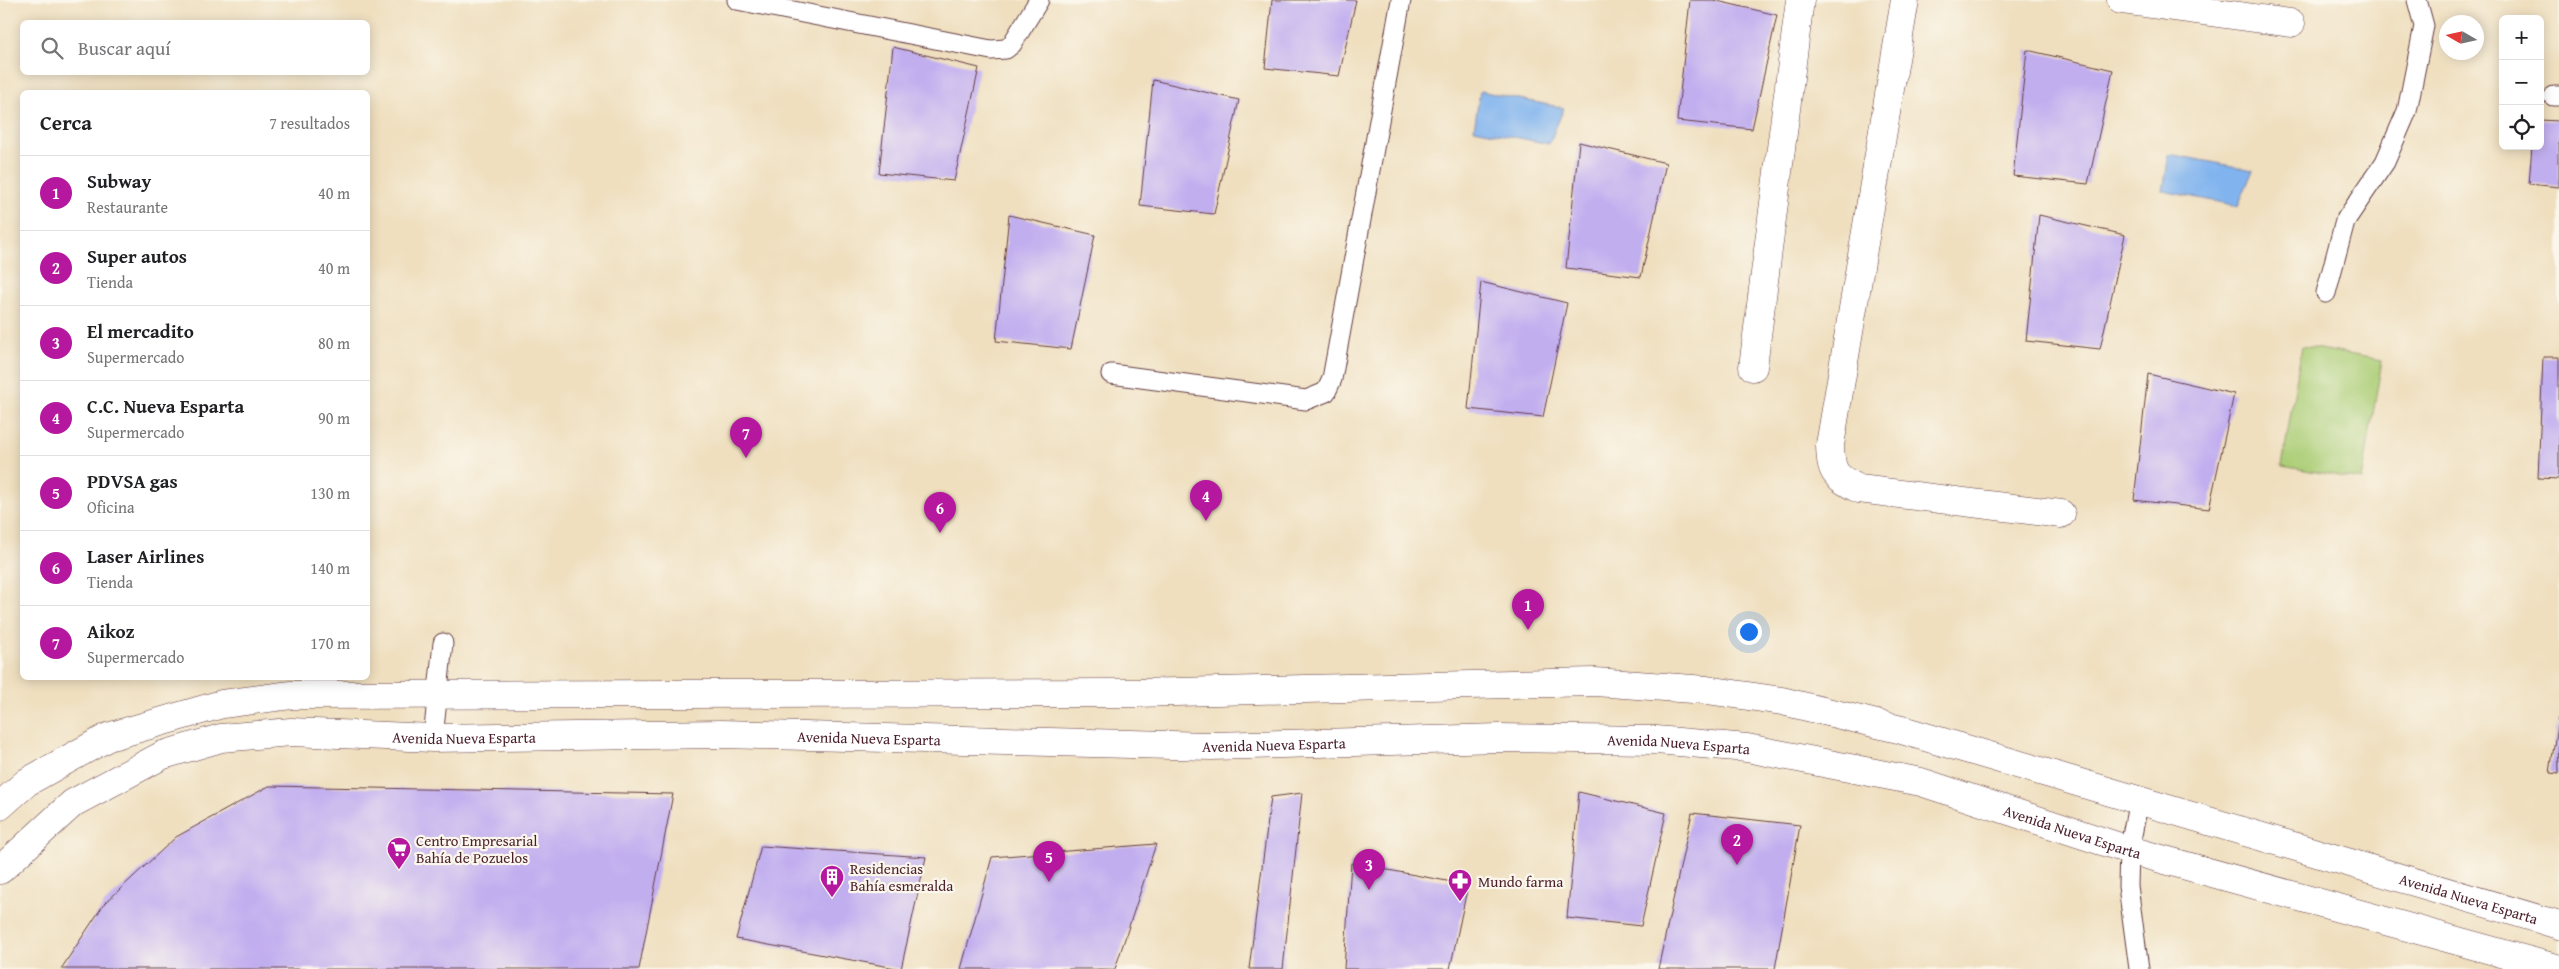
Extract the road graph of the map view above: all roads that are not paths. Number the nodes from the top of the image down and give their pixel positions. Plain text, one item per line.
1 (737, 0) edge
2 (1039, 0) edge
3 (1401, 0) edge
4 (1800, 0) edge
5 (1905, 0) edge
6 (2120, 0) edge
7 (2417, 0) edge
8 (2291, 23) dead end
9 (2326, 293) dead end
10 (1752, 367) dead end
11 (1111, 374) dead end
12 (2061, 514) dead end
13 (443, 643) dead end
14 (436, 696) junction
15 (433, 738) junction
16 (2139, 800) junction
17 (0, 806) edge
18 (2129, 850) junction
19 (0, 870) edge
20 (2559, 925) edge
21 (2139, 969) edge
22 (2559, 969) edge

1 - 2 lane
3 - 11 lane
4 - 10 street
5 - 12 street
6 - 8 street
7 - 9 lane
13 - 14 lane
14 - 15 lane
14 - 16 street, Avenida Nueva Esparta
14 - 17 street, Avenida Nueva Esparta
15 - 18 street, Avenida Nueva Esparta
15 - 19 street, Avenida Nueva Esparta
16 - 18 lane
16 - 20 street, Avenida Nueva Esparta
18 - 21 lane
18 - 22 street, Avenida Nueva Esparta

